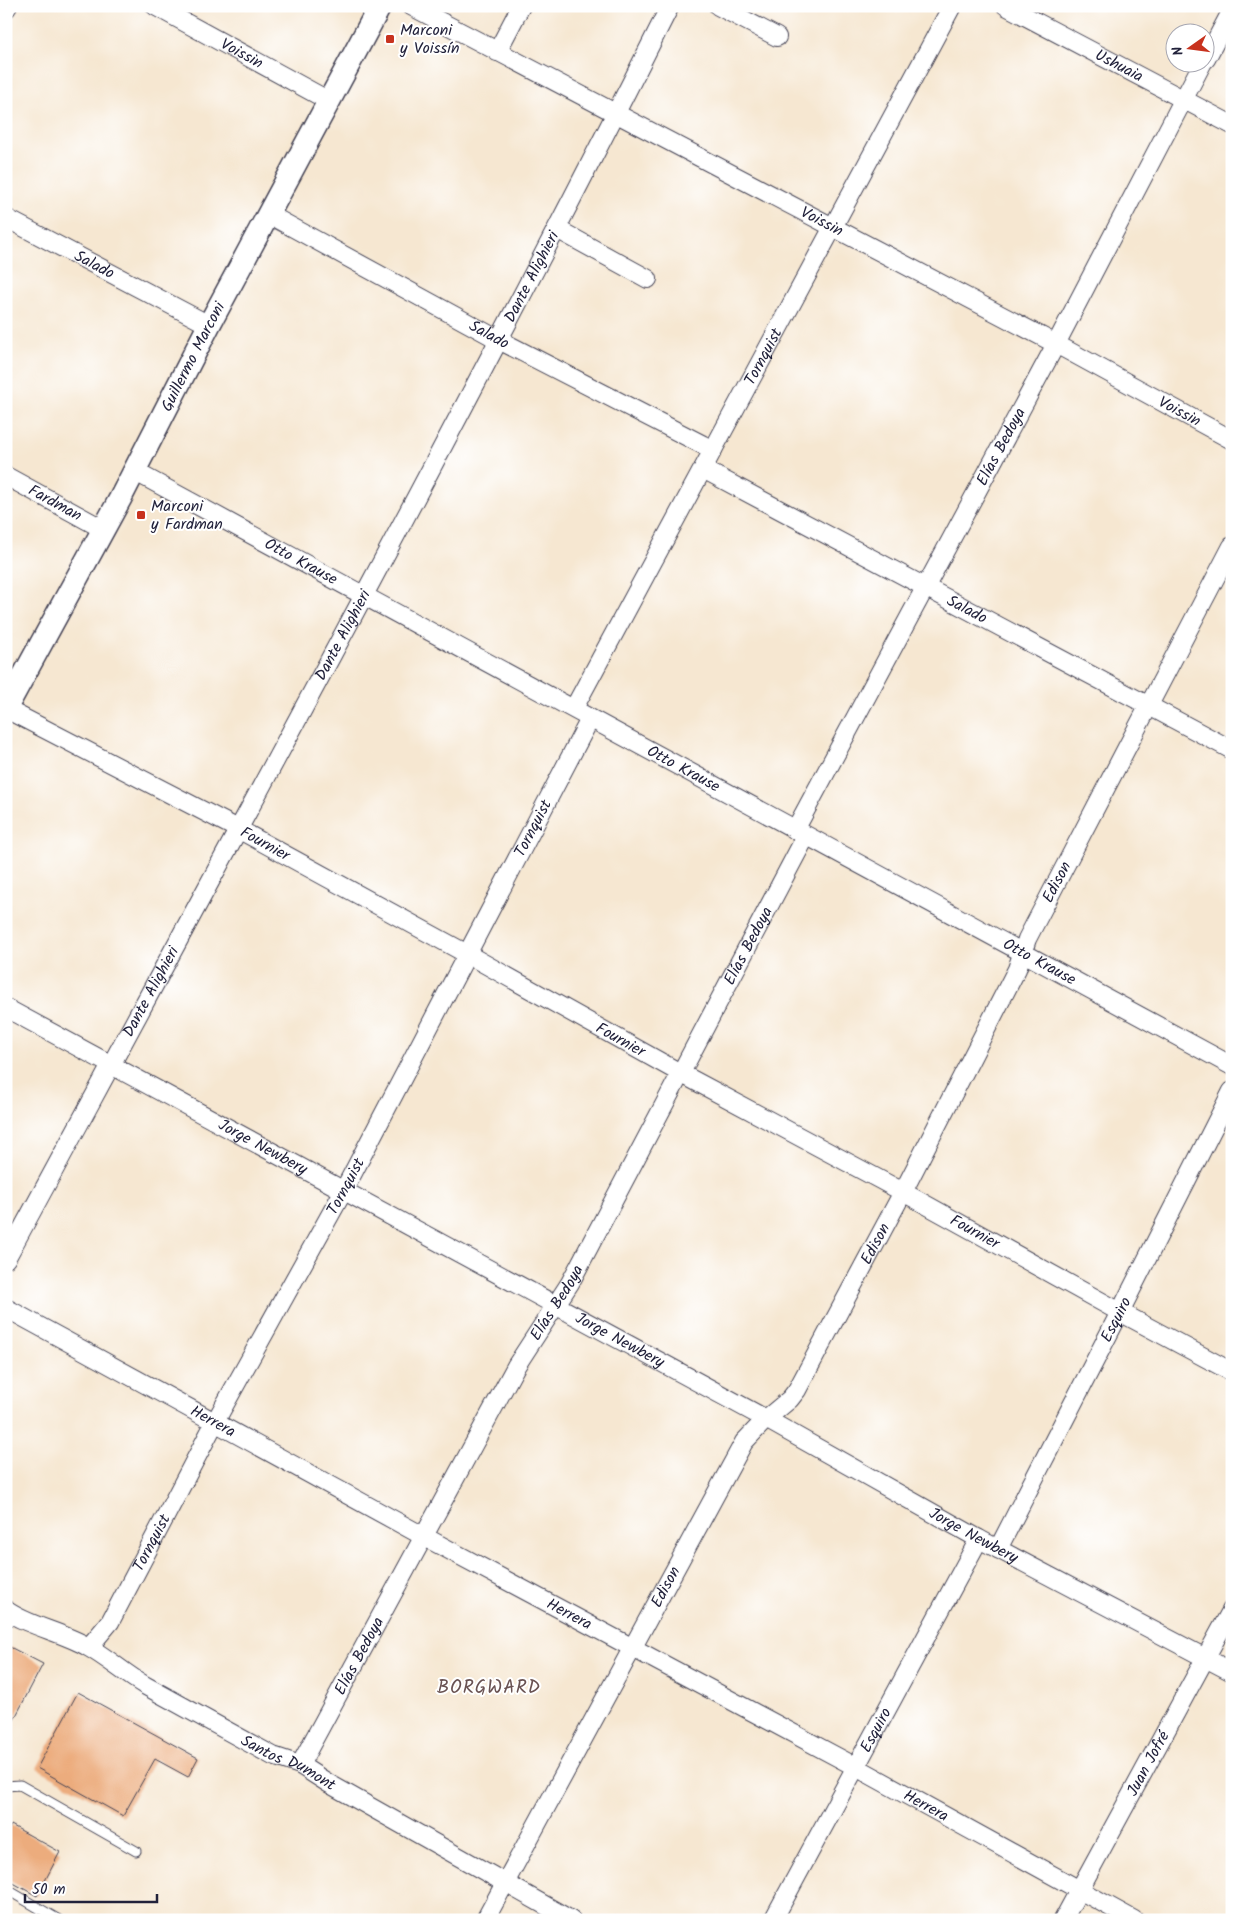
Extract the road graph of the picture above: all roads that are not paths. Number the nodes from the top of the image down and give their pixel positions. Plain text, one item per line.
1 (156, 6) edge
2 (380, 6) edge
3 (412, 6) edge
4 (521, 6) edge
5 (670, 6) edge
6 (718, 6) edge
7 (952, 6) edge
8 (1006, 6) edge
9 (1232, 10) edge
10 (777, 36) dead end
11 (1216, 40) edge
12 (497, 52) junction
13 (1199, 72) edge
14 (1184, 99) junction
15 (329, 101) junction
16 (616, 114) junction
17 (1232, 125) edge
18 (268, 214) junction
19 (6, 218) edge
20 (834, 227) junction
21 (557, 229) junction
22 (648, 279) dead end
23 (208, 326) junction
24 (498, 340) junction
25 (1056, 344) junction
26 (1232, 440) edge
27 (713, 450) junction
28 (703, 469) junction
29 (134, 471) junction
30 (6, 476) edge
31 (104, 530) junction
32 (1232, 546) edge
33 (926, 586) junction
34 (363, 596) junction
35 (12, 684) edge
36 (1148, 705) junction
37 (574, 708) junction
38 (6, 709) edge
39 (590, 719) junction
40 (1232, 750) edge
41 (238, 830) junction
42 (801, 832) junction
43 (1022, 953) junction
44 (467, 954) junction
45 (6, 1008) edge
46 (112, 1064) junction
47 (1232, 1066) edge
48 (682, 1074) junction
49 (1232, 1091) edge
50 (344, 1190) junction
51 (904, 1192) junction
52 (6, 1258) edge
53 (555, 1305) junction
54 (6, 1308) edge
55 (1120, 1312) junction
56 (1232, 1372) edge
57 (766, 1419) junction
58 (216, 1422) junction
59 (423, 1536) junction
60 (979, 1539) junction
61 (998, 1549) junction
62 (1232, 1609) edge
63 (6, 1610) edge
64 (88, 1647) junction
65 (631, 1648) junction
66 (1206, 1658) junction
67 (1232, 1672) edge
68 (300, 1765) junction
69 (856, 1767) junction
70 (6, 1786) edge
71 (136, 1850) dead end
72 (504, 1883) junction
73 (6, 1889) edge
74 (1080, 1890) junction
75 (60, 1920) edge
76 (484, 1920) edge
77 (571, 1920) edge
78 (773, 1920) edge
79 (1063, 1920) edge
80 (1134, 1920) edge

1 - 15 street, Voissin
2 - 15 street, Guillermo Marconi
3 - 12 street, Voissin
4 - 12 street
5 - 16 street, Dante Alighieri
6 - 10 street
7 - 20 street, Tornquist
8 - 14 street, Ushuaia
9 - 11 street
12 - 16 street, Voissin
13 - 14 street, Elías Bedoya
14 - 17 street, Ushuaia
14 - 25 street, Elías Bedoya
15 - 18 street, Guillermo Marconi
16 - 20 street, Voissin
16 - 21 street, Dante Alighieri
18 - 23 street, Guillermo Marconi
18 - 24 street, Salado
19 - 23 street, Salado
20 - 25 street, Voissin
20 - 27 street, Tornquist
21 - 22 street
21 - 24 street, Dante Alighieri
23 - 29 street, Guillermo Marconi
24 - 27 street, Salado
24 - 34 street, Dante Alighieri
25 - 26 street, Voissin
25 - 33 street, Elías Bedoya
27 - 28 street, Tornquist
28 - 33 street, Salado
28 - 37 street, Tornquist
29 - 31 street, Guillermo Marconi
29 - 34 street, Otto Krause
30 - 31 street, Fardman
31 - 35 street, Guillermo Marconi
32 - 36 street, Edison
33 - 36 street, Salado
33 - 42 street, Elías Bedoya
34 - 37 street, Otto Krause
34 - 41 street, Dante Alighieri
35 - 38 street, Guillermo Marconi
36 - 40 street, Salado
36 - 43 street, Edison
37 - 39 street, Otto Krause
38 - 41 street, Fournier
39 - 42 street, Otto Krause
39 - 44 street, Tornquist
41 - 44 street, Fournier
41 - 46 street, Dante Alighieri
42 - 43 street, Otto Krause
42 - 48 street, Elías Bedoya
43 - 47 street, Otto Krause
43 - 51 street, Edison
44 - 48 street, Fournier
44 - 50 street, Tornquist
45 - 46 street, Jorge Newbery
46 - 50 street, Jorge Newbery
46 - 52 street, Dante Alighieri
48 - 51 street, Fournier
48 - 53 street, Elías Bedoya
49 - 55 street, Esquiro
50 - 53 street, Jorge Newbery
50 - 58 street, Tornquist
51 - 55 street, Fournier
51 - 57 street, Edison
53 - 57 street, Jorge Newbery
53 - 59 street, Elías Bedoya
54 - 58 street, Herrera
55 - 56 street, Fournier
55 - 61 street, Esquiro
57 - 60 street, Jorge Newbery
57 - 65 street, Edison
58 - 59 street, Herrera
58 - 64 street, Tornquist
59 - 65 street, Herrera
59 - 68 street, Elías Bedoya
60 - 61 street, Jorge Newbery
60 - 69 street, Esquiro
61 - 66 street, Jorge Newbery
62 - 66 street, Juan Jofré
63 - 64 street, Santos Dumont
64 - 68 street, Santos Dumont
65 - 69 street, Herrera
65 - 72 street, Edison
66 - 67 street, Jorge Newbery
66 - 74 street, Juan Jofré
68 - 72 street, Santos Dumont
69 - 74 street, Herrera
69 - 78 street, Esquiro
70 - 71 lane
72 - 76 street, Edison
72 - 77 street, Santos Dumont
73 - 75 lane
74 - 79 street, Juan Jofré
74 - 80 street, Herrera

